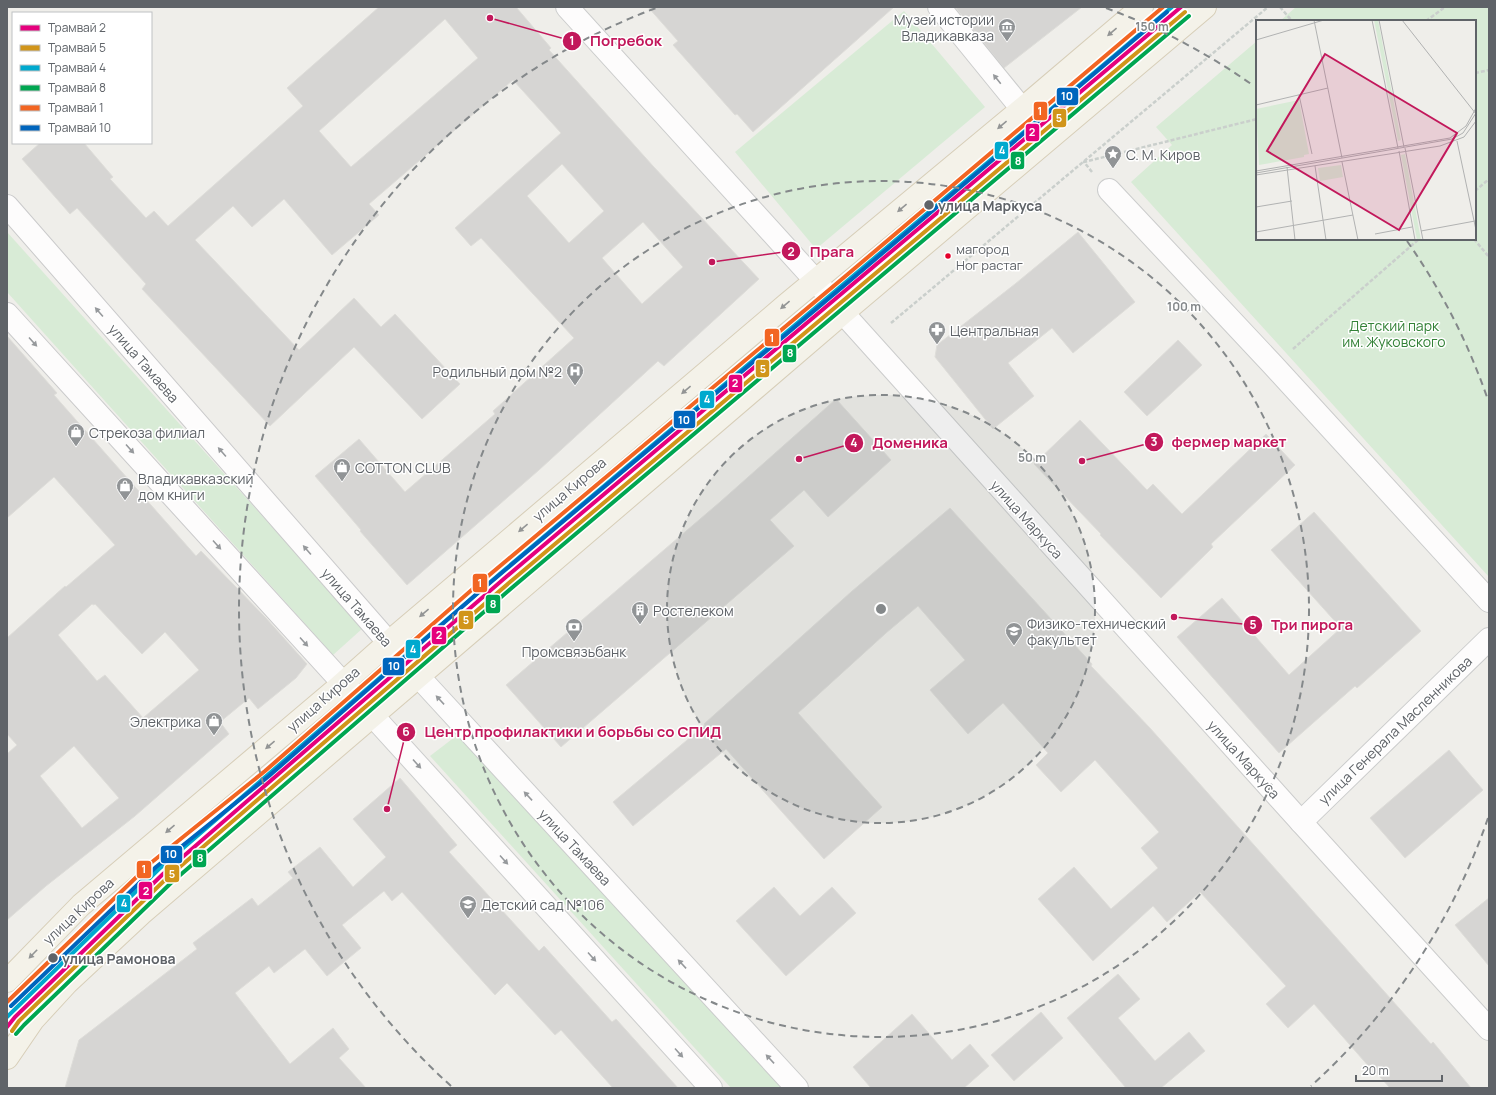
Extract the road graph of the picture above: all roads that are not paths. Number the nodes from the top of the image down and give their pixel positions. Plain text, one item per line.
1 (567, 7) edge
2 (939, 7) edge
3 (1142, 7) edge
4 (1205, 7) edge
5 (1022, 109) junction
6 (1109, 190) road end
7 (7, 206) edge
8 (815, 280) junction
9 (843, 313) junction
10 (7, 314) edge
11 (1489, 601) edge
12 (1489, 639) edge
13 (388, 643) junction
14 (418, 676) junction
15 (342, 683) junction
16 (372, 715) junction
17 (1301, 822) junction
18 (7, 981) edge
19 (1489, 1029) edge
20 (7, 1058) edge
21 (711, 1088) edge
22 (797, 1088) edge

1 - 8 street, улица Маркуса
5 -> 2 street
3 -> 5 main road, улица Кирова
4 - 9 main road
5 -> 8 main road, улица Кирова
6 - 11 street
13 -> 7 street, улица Тамаева
8 - 9 street, улица Маркуса
8 -> 13 main road, улица Кирова
9 - 14 main road
9 - 17 street, улица Маркуса
10 -> 15 street
12 - 17 street, улица Генерала Масленникова
13 - 14 street, улица Тамаева
13 - 15 main road, улица Кирова
14 - 16 main road
22 -> 14 street, улица Тамаева
15 - 16 street
15 -> 18 main road, улица Кирова
16 - 20 main road
16 -> 21 street
17 - 19 street, улица Маркуса

